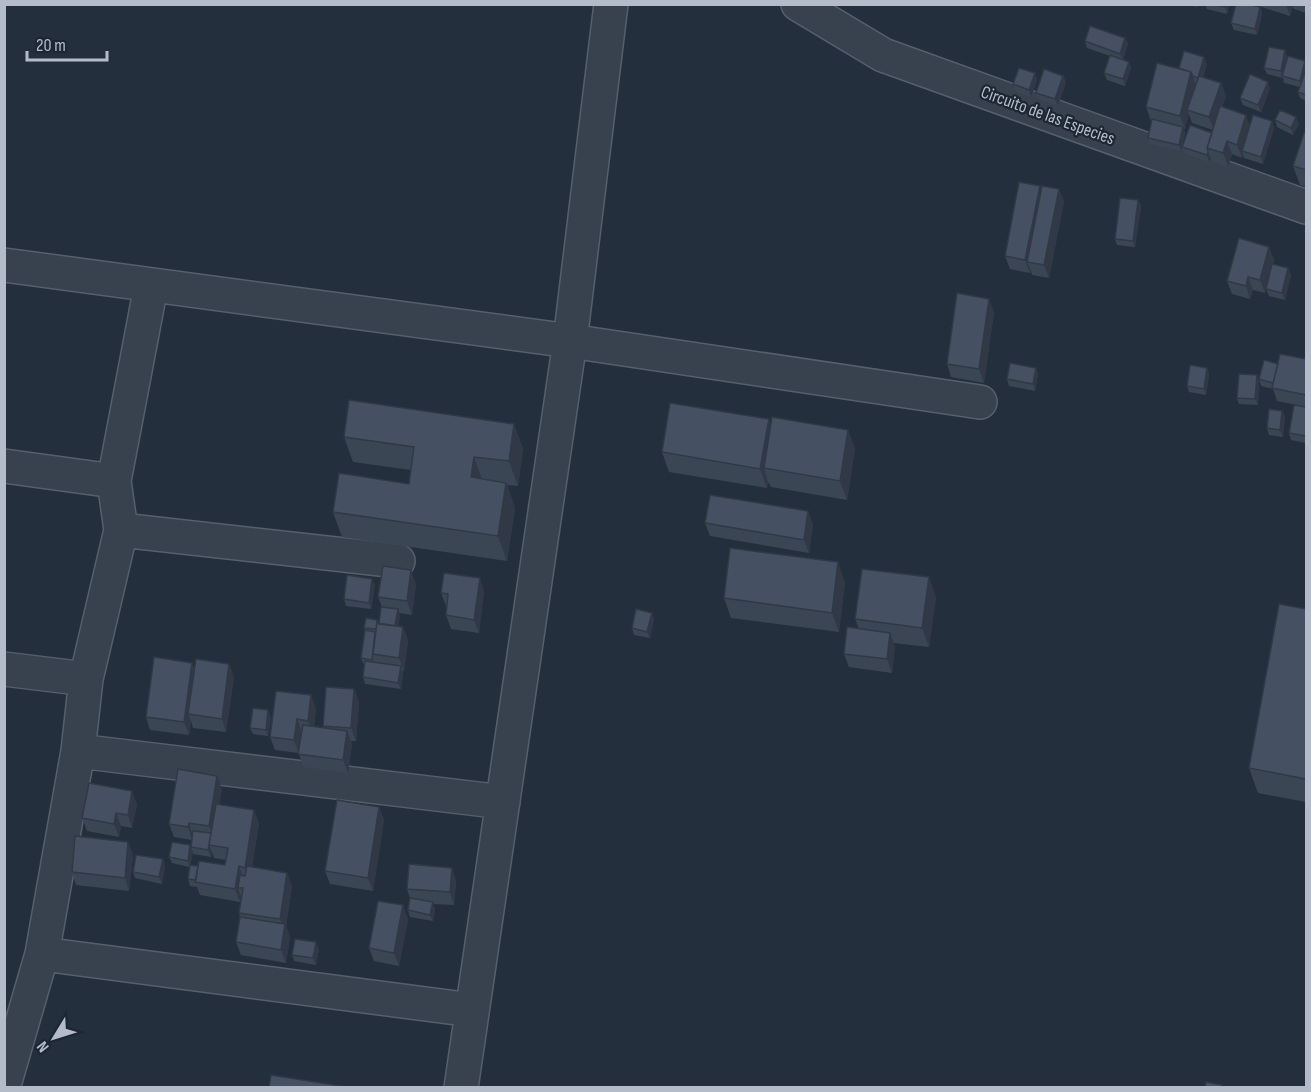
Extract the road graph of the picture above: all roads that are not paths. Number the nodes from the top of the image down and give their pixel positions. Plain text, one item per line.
1 (611, 4) edge
2 (798, 4) edge
3 (1306, 207) edge
4 (4, 265) edge
5 (151, 286) junction
6 (570, 341) junction
7 (980, 402) dead end
8 (4, 466) edge
9 (114, 481) junction
10 (121, 530) junction
11 (398, 561) dead end
12 (4, 669) edge
13 (87, 679) junction
14 (78, 752) junction
15 (503, 802) junction
16 (42, 954) junction
17 (472, 1010) junction
18 (4, 1085) edge
19 (461, 1088) edge

1 - 6 street
2 - 3 street, Circuito de las Especies
4 - 5 street
5 - 6 street
5 - 9 street
6 - 7 street
6 - 15 street
8 - 9 street
9 - 10 street
10 - 11 street
10 - 13 street
12 - 13 street
13 - 14 street
14 - 15 street
14 - 16 street
15 - 17 street
16 - 17 street
16 - 18 street
17 - 19 street

